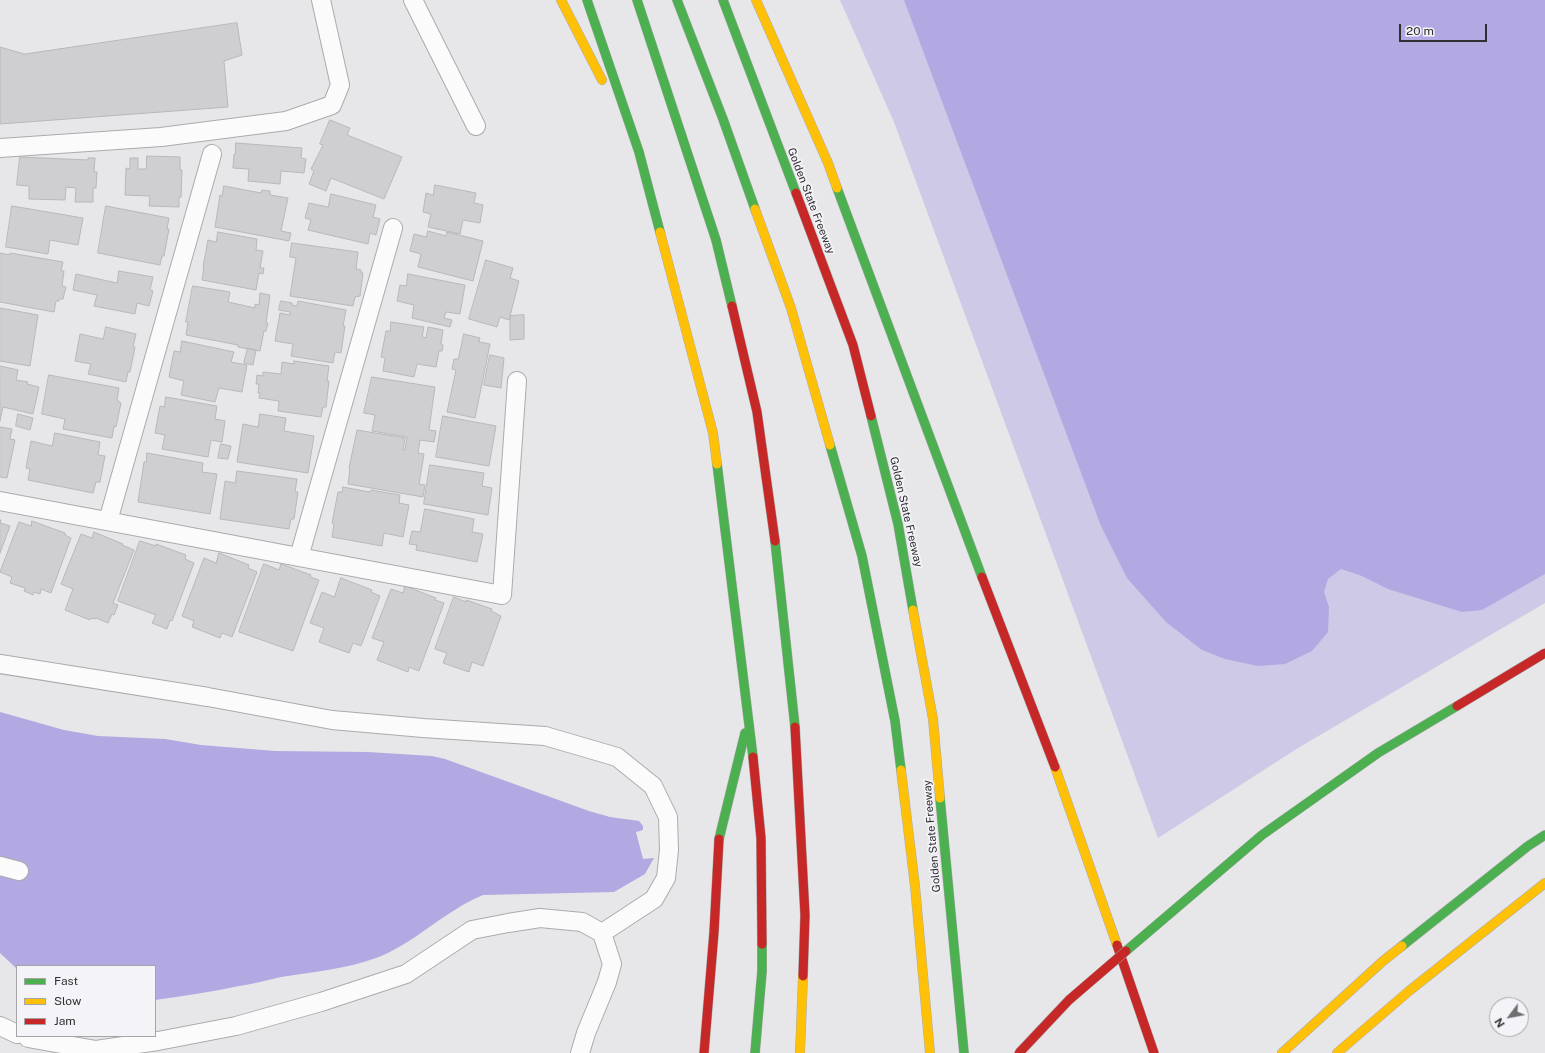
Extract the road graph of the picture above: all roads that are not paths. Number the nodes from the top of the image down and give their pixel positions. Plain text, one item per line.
1 (321, 0) edge
2 (413, 0) edge
3 (561, 0) edge
4 (587, 0) edge
5 (637, 0) edge
6 (677, 0) edge
7 (723, 0) edge
8 (756, 0) edge
9 (476, 126) dead end
10 (0, 148) edge
11 (639, 152) junction
12 (212, 154) dead end
13 (393, 228) dead end
14 (517, 381) dead end
15 (0, 501) edge
16 (108, 521) junction
17 (299, 557) junction
18 (1545, 653) edge
19 (0, 664) edge
20 (749, 719) junction
21 (1545, 835) edge
22 (0, 866) edge
23 (19, 871) dead end
24 (1545, 883) edge
25 (602, 933) junction
26 (0, 1026) edge
27 (16, 1033) edge
28 (24, 1037) edge
29 (27, 1037) edge
30 (63, 1053) edge
31 (580, 1053) edge
32 (704, 1053) edge
33 (755, 1053) edge
34 (800, 1053) edge
35 (930, 1053) edge
36 (964, 1053) edge
37 (1019, 1053) edge
38 (1154, 1053) edge
39 (1282, 1053) edge
40 (1337, 1053) edge

1 - 10 lane
2 - 9 lane
3 - 11 highway
4 - 11 highway
5 - 34 highway
6 - 35 highway
7 - 36 highway, Golden State Freeway
8 - 38 highway
11 - 20 highway
12 - 16 lane
13 - 17 lane
14 - 17 lane
15 - 16 lane
16 - 17 lane
18 - 37 highway, bridge
19 - 25 lane
20 - 32 highway
20 - 33 highway
21 - 39 highway
22 - 23 lane
24 - 40 highway
25 - 29 lane
25 - 31 lane
26 - 27 lane
28 - 30 lane

